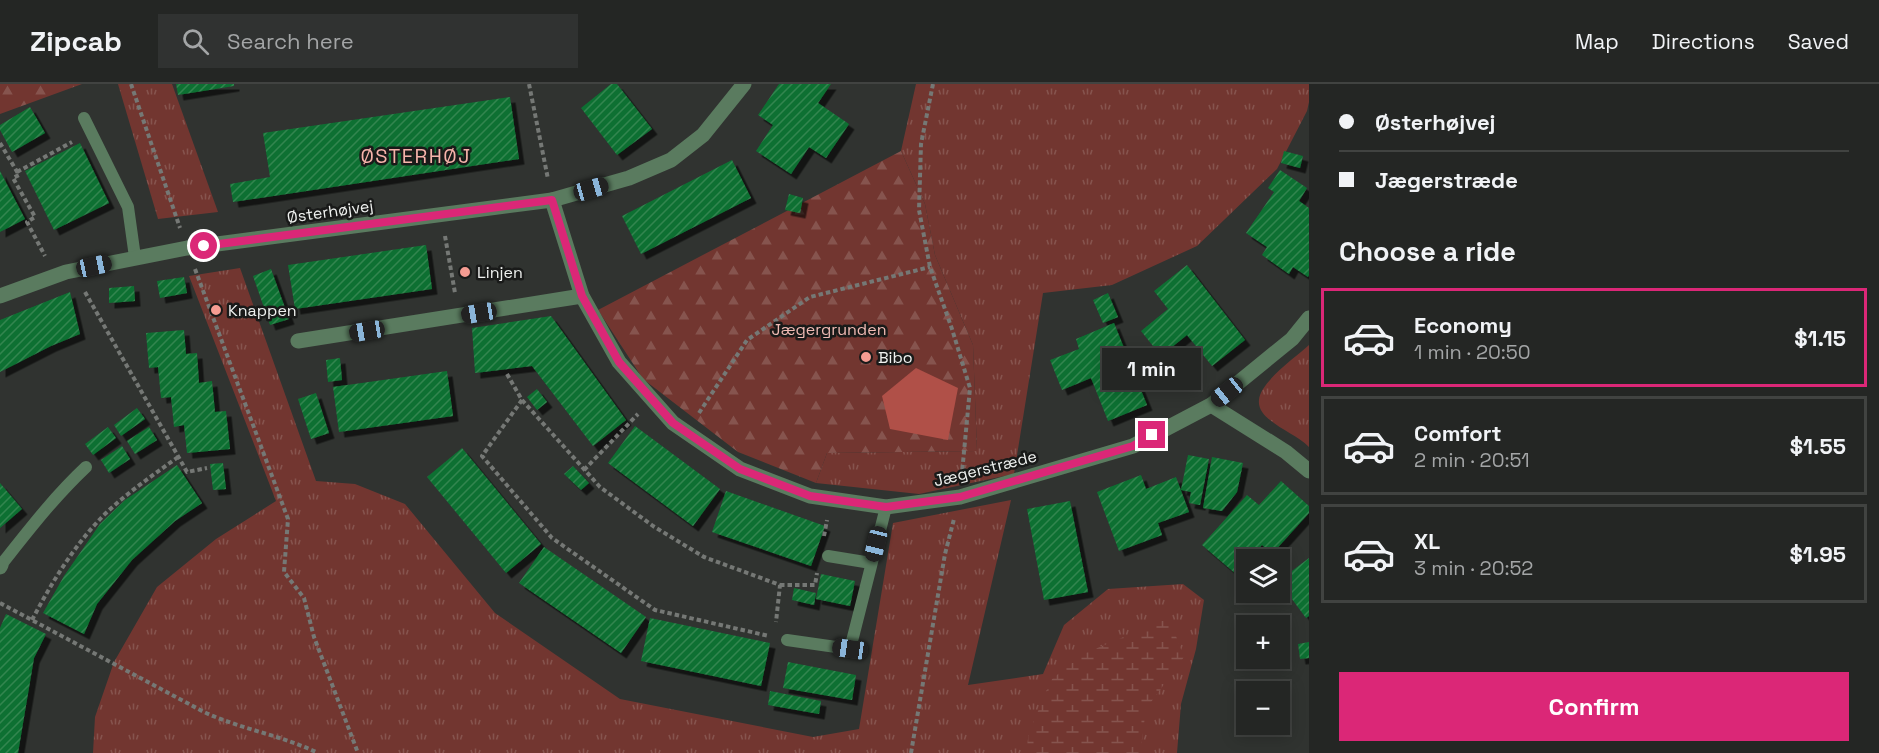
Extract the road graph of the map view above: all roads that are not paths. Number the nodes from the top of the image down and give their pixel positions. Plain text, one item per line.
1 (744, 84) edge
2 (84, 118) dead end
3 (552, 200) junction
4 (135, 257) junction
5 (0, 296) edge
6 (582, 296) junction
7 (1309, 318) edge
8 (298, 341) dead end
9 (1211, 405) junction
10 (86, 467) dead end
11 (1309, 471) edge
12 (886, 507) junction
13 (828, 555) dead end
14 (871, 563) junction
15 (1, 566) edge
16 (788, 640) road end

1 - 3 street, Østerhøjvej
2 - 4 lane
3 - 4 street, Østerhøjvej
3 - 6 street, Jægerstræde
4 - 5 street, Østerhøjvej
6 - 8 street
6 - 12 street, Jægerstræde
7 - 9 street, Jægerstræde
9 - 11 street
9 - 12 street, Jægerstræde
10 - 15 lane
12 - 14 lane
13 - 14 lane
14 - 16 lane

